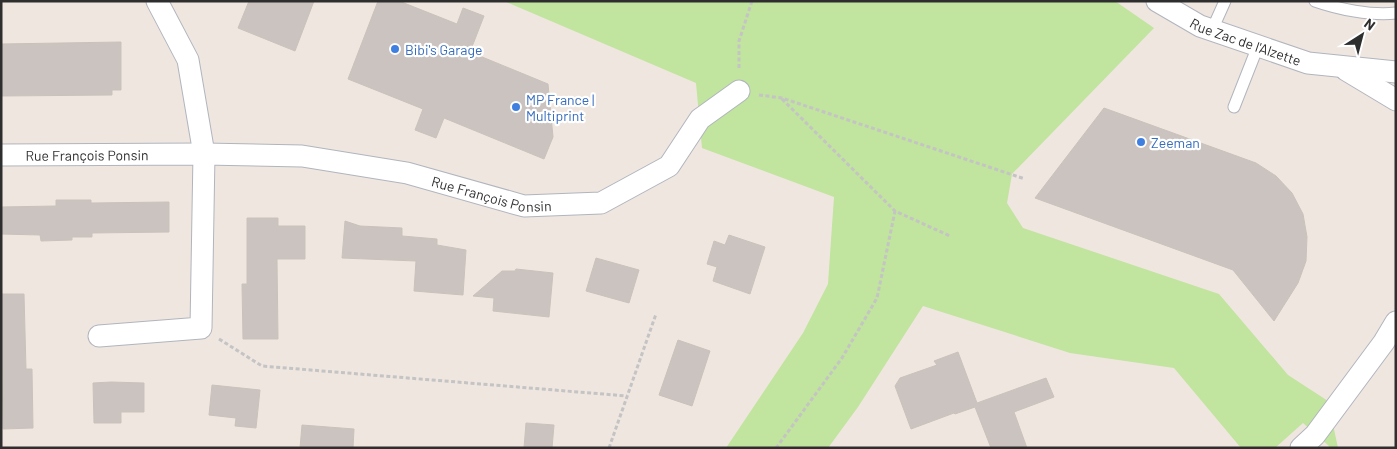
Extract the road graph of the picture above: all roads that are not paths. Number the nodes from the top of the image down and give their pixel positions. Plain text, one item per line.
1 (157, 1) edge
2 (1157, 1) edge
3 (1225, 1) edge
4 (1315, 1) edge
5 (1396, 13) edge
6 (1212, 30) junction
7 (1258, 46) junction
8 (1340, 66) junction
9 (1396, 72) edge
10 (739, 91) road end
11 (1396, 100) edge
12 (1234, 107) dead end
13 (204, 154) junction
14 (1, 155) edge
15 (1396, 322) edge
16 (98, 336) dead end
17 (1308, 441) edge

1 - 13 street
2 - 6 street, Rue Zac de l'Alzette
3 - 6 lane
4 - 5 lane
6 - 7 street, Rue Zac de l'Alzette
7 - 8 street, Rue Zac de l'Alzette
7 - 12 lane
8 - 9 street, Rue Zac de l'Alzette
8 - 11 street, Rue Zac de l'Alzette
10 - 13 street, Rue François Ponsin
13 - 14 street, Rue François Ponsin
13 - 16 street
15 - 17 street

